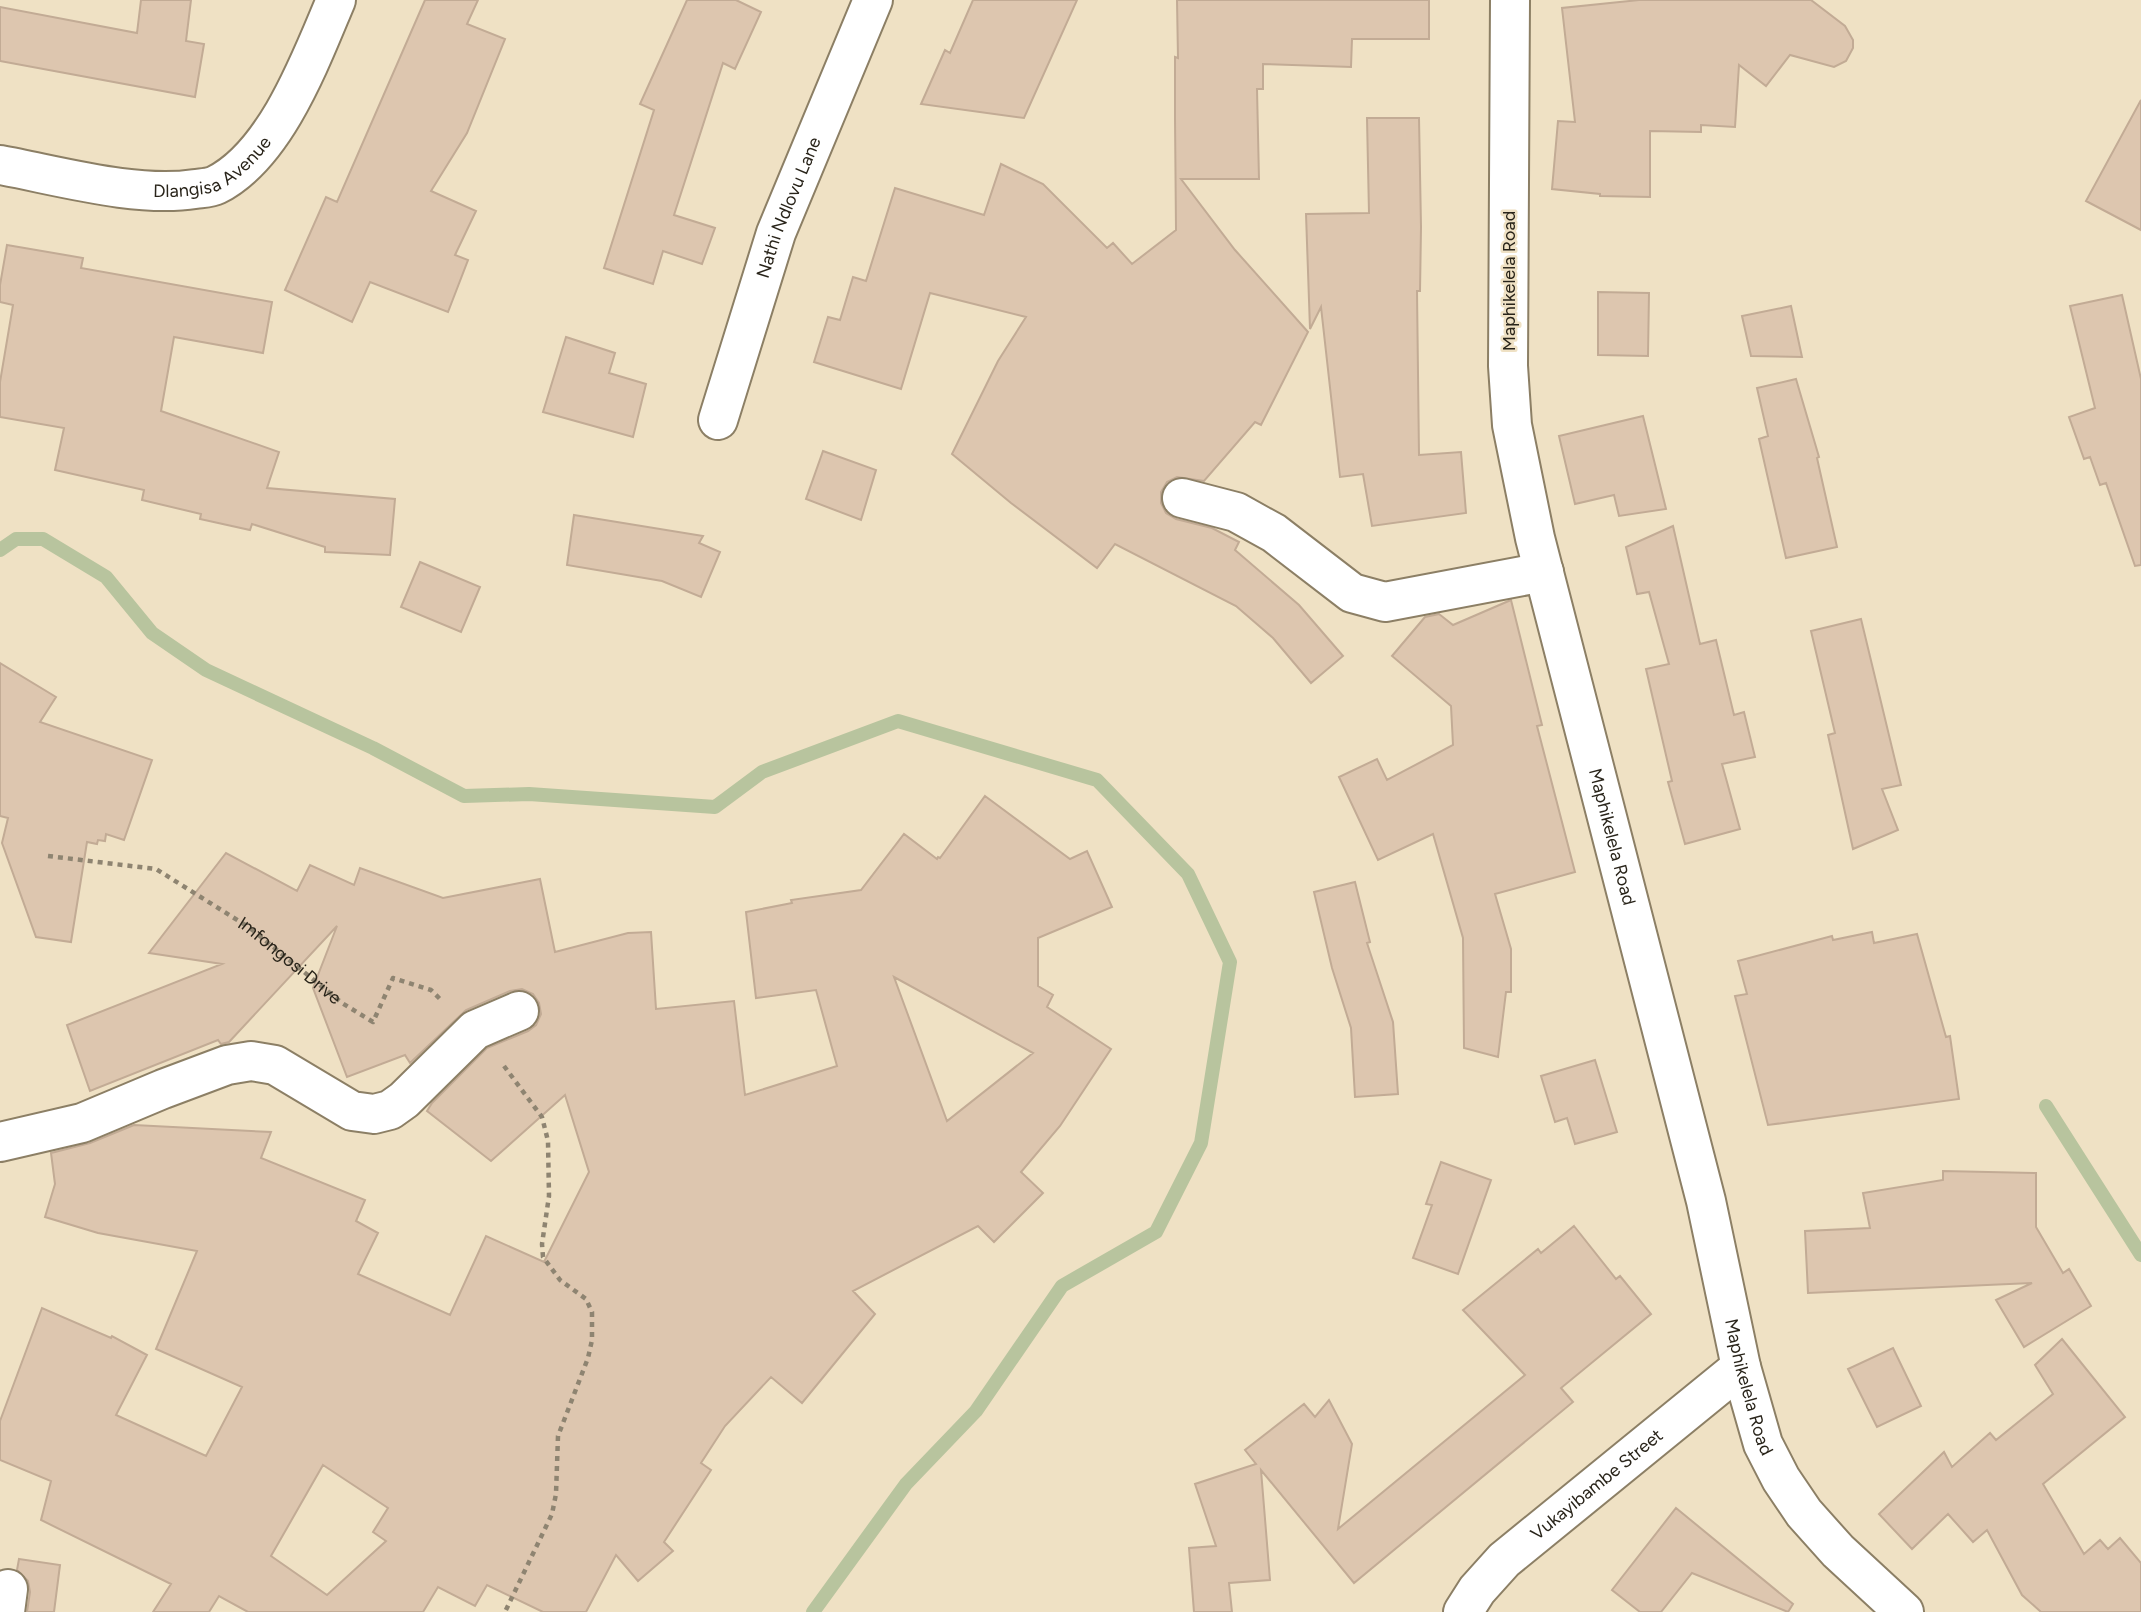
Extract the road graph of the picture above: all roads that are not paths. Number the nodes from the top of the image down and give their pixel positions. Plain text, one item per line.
1 (336, 0) edge
2 (873, 0) edge
3 (1510, 0) edge
4 (0, 165) edge
5 (718, 421) dead end
6 (1182, 498) dead end
7 (1544, 572) junction
8 (519, 1011) dead end
9 (0, 1142) edge
10 (1741, 1367) junction
11 (1462, 1612) edge
12 (1904, 1612) edge

1 - 4 street, Dlangisa Avenue
2 - 5 street, Nathi Ndlovu Lane
3 - 7 street, Maphikelela Road
6 - 7 street
7 - 10 street, Maphikelela Road
8 - 9 street
10 - 11 street, Vukayibambe Street
10 - 12 street, Maphikelela Road

